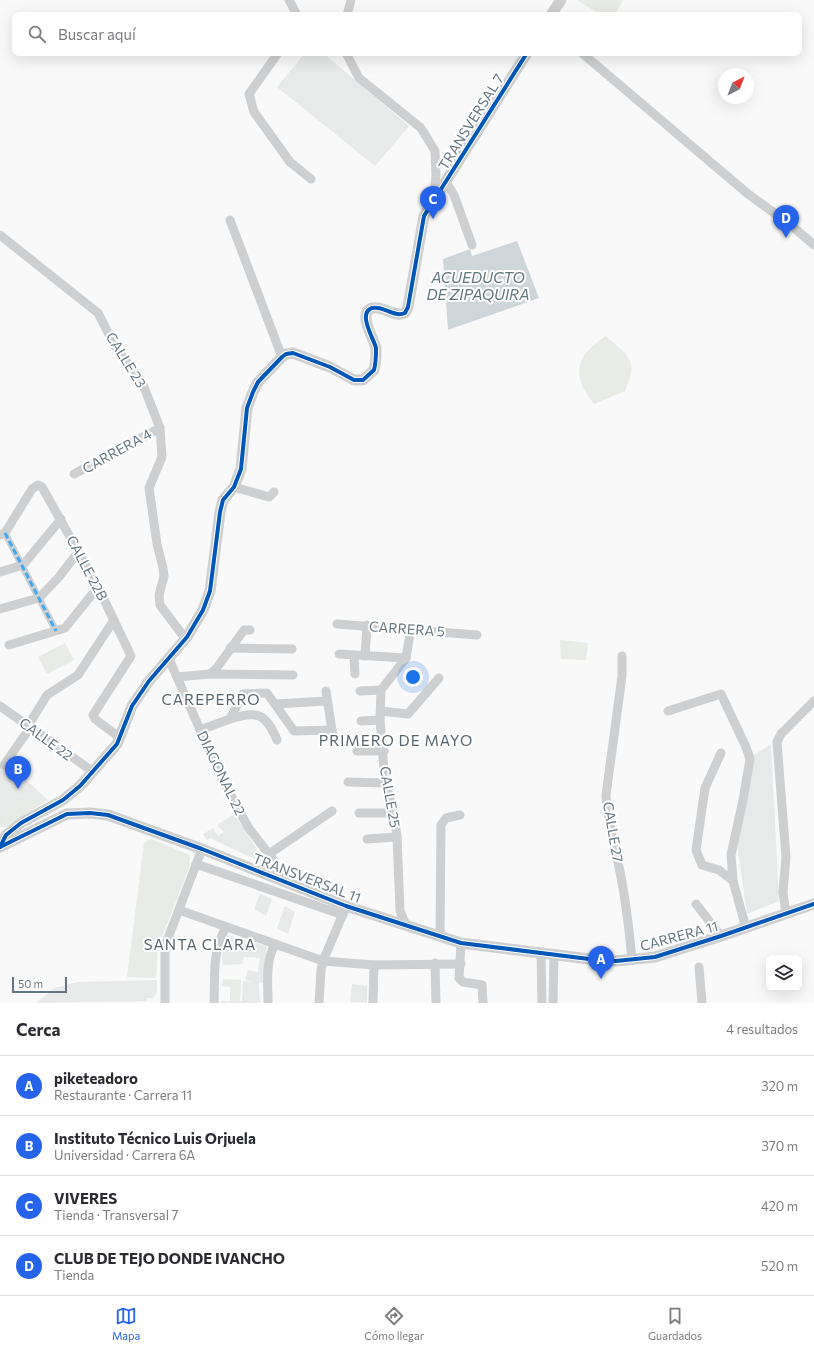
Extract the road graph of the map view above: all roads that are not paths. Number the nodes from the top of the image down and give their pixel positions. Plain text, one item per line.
1 (289, 0) edge
2 (351, 0) edge
3 (560, 0) edge
4 (295, 12) edge
5 (348, 12) edge
6 (553, 12) edge
7 (276, 56) edge
8 (348, 56) edge
9 (525, 56) edge
10 (586, 56) edge
11 (311, 179) dead end
12 (446, 182) junction
13 (433, 200) junction
14 (230, 220) dead end
15 (0, 235) edge
16 (472, 245) dead end
17 (814, 245) edge
18 (282, 357) junction
19 (160, 428) junction
20 (74, 474) dead end
21 (234, 487) junction
22 (274, 492) dead end
23 (61, 519) junction
24 (3, 534) edge
25 (79, 551) junction
26 (23, 565) junction
27 (0, 572) edge
28 (98, 587) junction
29 (39, 598) junction
30 (0, 609) edge
31 (114, 620) junction
32 (337, 624) dead end
33 (367, 626) junction
34 (411, 628) junction
35 (250, 630) dead end
36 (56, 631) junction
37 (477, 635) dead end
38 (187, 637) junction
39 (9, 645) dead end
40 (230, 648) junction
41 (292, 650) dead end
42 (340, 654) dead end
43 (354, 656) junction
44 (365, 656) junction
45 (622, 656) dead end
46 (406, 658) junction
47 (169, 659) junction
48 (210, 674) junction
49 (355, 674) dead end
50 (293, 675) dead end
51 (177, 677) junction
52 (439, 678) dead end
53 (381, 690) junction
54 (326, 691) dead end
55 (360, 691) dead end
56 (327, 701) junction
57 (814, 701) edge
58 (275, 704) junction
59 (0, 706) edge
60 (668, 711) dead end
61 (381, 715) junction
62 (230, 719) junction
63 (361, 721) dead end
64 (28, 726) junction
65 (200, 730) junction
66 (119, 737) junction
67 (276, 740) dead end
68 (356, 750) dead end
69 (384, 751) junction
70 (721, 753) dead end
71 (4, 765) dead end
72 (92, 771) junction
73 (348, 782) dead end
74 (385, 783) junction
75 (332, 811) dead end
76 (359, 813) dead end
77 (394, 813) junction
78 (460, 815) dead end
79 (3, 836) edge
80 (397, 837) junction
81 (367, 839) dead end
82 (0, 847) edge
83 (202, 849) junction
84 (269, 854) junction
85 (196, 864) junction
86 (281, 881) junction
87 (733, 881) junction
88 (696, 904) dead end
89 (814, 904) edge
90 (179, 910) junction
91 (345, 911) junction
92 (786, 914) junction
93 (406, 926) junction
94 (226, 927) junction
95 (746, 928) junction
96 (721, 936) junction
97 (440, 937) junction
98 (461, 943) junction
99 (275, 944) junction
100 (521, 950) joint
101 (541, 953) junction
102 (554, 954) junction
103 (632, 960) junction
104 (323, 961) junction
105 (436, 964) junction
106 (461, 964) junction
107 (374, 965) junction
108 (699, 967) dead end
109 (165, 1003) edge
110 (214, 1003) edge
111 (268, 1003) edge
112 (319, 1003) edge
113 (373, 1003) edge
114 (436, 1003) edge
115 (483, 1003) edge
116 (542, 1003) edge
117 (553, 1003) edge
118 (702, 1003) edge

1 - 4 street
2 - 5 street
3 - 6 street
7 - 11 street
8 - 13 street
9 - 12 street, TRANSVERSAL 7
10 - 17 street
12 - 13 street, TRANSVERSAL 7
12 - 16 street
13 - 18 street, TRANSVERSAL 7
14 - 18 street
15 - 19 street, CALLE 23
18 - 21 street
19 - 20 street, CARRERA 4
19 - 38 street, CALLE 23
21 - 22 street
21 - 38 street
23 - 24 street, CALLE 22B
23 - 25 street, CALLE 22B
23 - 26 street
24 - 26 street
25 - 28 street, CALLE 22B
25 - 29 street
26 - 27 street
26 - 29 street
28 - 31 street, CALLE 22B
28 - 36 street
29 - 30 street
29 - 36 street
31 - 64 street
31 - 66 street, CALLE 22B
32 - 33 street, CARRERA 5
33 - 34 street, CARRERA 5
33 - 44 street
34 - 37 street, CARRERA 5
34 - 46 street
35 - 40 street
36 - 39 street
38 - 47 street
40 - 41 street
40 - 48 street
42 - 43 street
43 - 44 street
43 - 49 street
44 - 46 street
45 - 103 street, CALLE 27
46 - 53 street
47 - 51 street, DIAGONAL 22
47 - 66 street
48 - 50 street
48 - 51 street
51 - 65 street, DIAGONAL 22
52 - 61 street
53 - 55 street
53 - 61 street, CALLE 25
54 - 56 street
56 - 58 street
56 - 58 street
57 - 92 street
58 - 62 street
59 - 64 street, CALLE 22
60 - 87 street
61 - 63 street
61 - 69 street, CALLE 25
62 - 65 street
62 - 67 street
64 - 71 street
64 - 72 street, CALLE 22
65 - 84 street, DIAGONAL 22
66 - 72 street
68 - 69 street
69 - 74 street, CALLE 25
70 - 87 street
72 - 79 street
73 - 74 street
74 - 77 street, CALLE 25
75 - 84 street
76 - 77 street
77 - 80 street, CALLE 25
78 - 97 street
79 - 82 street
80 - 81 street
80 - 93 street, CALLE 25
82 - 83 street, TRANSVERSAL 11
83 - 85 street
83 - 86 street, TRANSVERSAL 11
84 - 86 street, DIAGONAL 22
85 - 90 street
85 - 91 street
86 - 91 street, TRANSVERSAL 11
87 - 95 street
88 - 96 street
89 - 92 street, CARRERA 11
90 - 94 street
90 - 109 street
91 - 93 street, TRANSVERSAL 11
91 - 104 street
92 - 95 street, CARRERA 11
93 - 97 street, TRANSVERSAL 11
94 - 99 street
94 - 110 street
95 - 96 street, CARRERA 11
96 - 103 street, CARRERA 11
97 - 98 street, TRANSVERSAL 11
98 - 100 street, TRANSVERSAL 11
98 - 106 street
99 - 104 street
99 - 111 street
100 - 101 street, CARRERA 11
101 - 102 street, CARRERA 11
101 - 116 street
102 - 103 street, CARRERA 11
102 - 117 street
104 - 107 street
104 - 112 street
105 - 106 street
105 - 107 street
105 - 114 street
106 - 115 street
107 - 113 street
108 - 118 street

